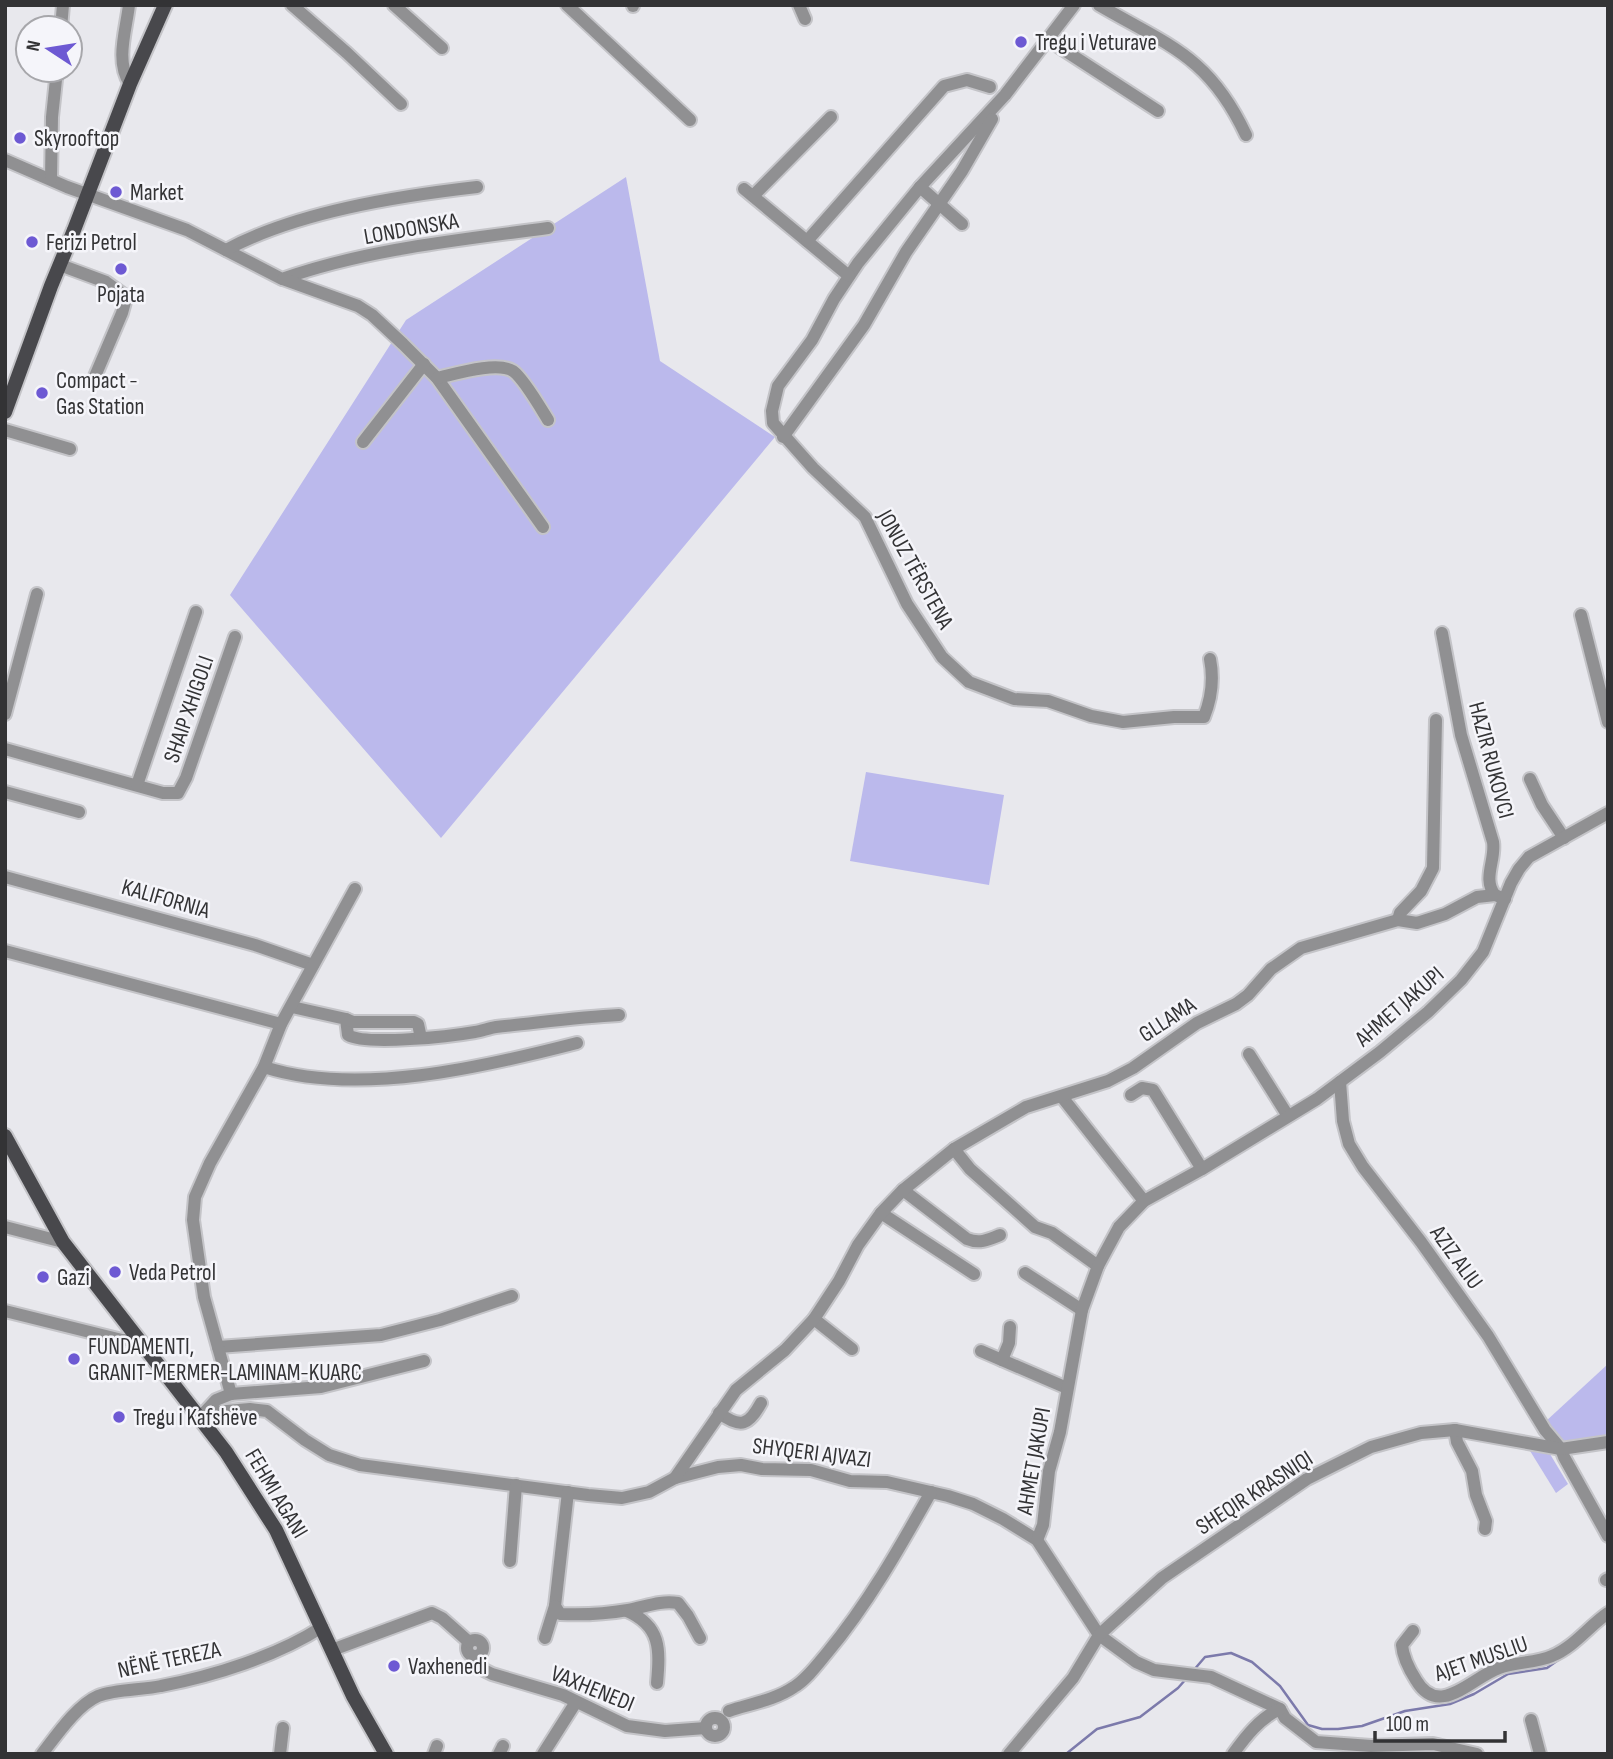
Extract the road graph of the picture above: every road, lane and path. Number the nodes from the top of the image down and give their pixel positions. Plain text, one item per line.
1 (130, 5) edge
2 (165, 5) edge
3 (292, 5) edge
4 (394, 5) edge
5 (567, 5) edge
6 (799, 5) edge
7 (1074, 5) edge
8 (1099, 5) edge
9 (806, 19) dead end
10 (1047, 39) junction
11 (442, 48) dead end
12 (56, 84) edge
13 (130, 85) junction
14 (990, 87) dead end
15 (1006, 95) junction
16 (401, 104) dead end
17 (1158, 111) dead end
18 (831, 117) dead end
19 (690, 120) dead end
20 (1246, 135) dead end
21 (5, 160) edge
22 (51, 179) junction
23 (477, 187) dead end
24 (920, 187) junction
25 (88, 195) junction
26 (938, 205) junction
27 (961, 224) dead end
28 (548, 228) dead end
29 (807, 241) junction
30 (226, 250) junction
31 (60, 265) junction
32 (849, 276) junction
33 (282, 279) junction
34 (424, 364) junction
35 (437, 378) junction
36 (93, 381) dead end
37 (5, 411) edge
38 (548, 420) dead end
39 (5, 430) edge
40 (783, 437) junction
41 (363, 442) dead end
42 (70, 449) dead end
43 (543, 527) dead end
44 (37, 594) dead end
45 (196, 612) dead end
46 (1581, 615) dead end
47 (1443, 634) dead end
48 (235, 637) dead end
49 (1210, 659) dead end
50 (5, 714) edge
51 (1436, 720) dead end
52 (1608, 722) edge
53 (5, 749) edge
54 (1530, 779) dead end
55 (137, 785) junction
56 (5, 792) edge
57 (79, 812) dead end
58 (1608, 813) edge
59 (1564, 838) junction
60 (5, 877) edge
61 (355, 889) dead end
62 (1500, 897) junction
63 (1398, 920) junction
64 (5, 951) edge
65 (313, 965) junction
66 (292, 1006) junction
67 (619, 1015) dead end
68 (281, 1024) junction
69 (577, 1043) dead end
70 (1249, 1054) dead end
71 (264, 1067) junction
72 (1340, 1082) junction
73 (1131, 1095) dead end
74 (1062, 1097) junction
75 (1288, 1116) junction
76 (5, 1136) edge
77 (954, 1149) junction
78 (1202, 1169) junction
79 (903, 1191) junction
80 (1144, 1201) junction
81 (881, 1213) junction
82 (5, 1227) edge
83 (1000, 1235) dead end
84 (63, 1242) junction
85 (1098, 1266) junction
86 (1026, 1273) dead end
87 (974, 1274) dead end
88 (512, 1296) dead end
89 (1082, 1310) junction
90 (5, 1311) edge
91 (814, 1320) junction
92 (1010, 1327) dead end
93 (137, 1340) junction
94 (218, 1347) junction
95 (852, 1349) dead end
96 (981, 1351) dead end
97 (1002, 1360) junction
98 (424, 1361) dead end
99 (1067, 1388) junction
100 (231, 1394) junction
101 (761, 1403) dead end
102 (719, 1413) junction
103 (201, 1415) junction
104 (1455, 1430) junction
105 (1608, 1443) edge
106 (1561, 1449) junction
107 (675, 1478) junction
108 (516, 1485) junction
109 (568, 1492) junction
110 (932, 1492) junction
111 (1485, 1529) dead end
112 (1608, 1536) edge
113 (1037, 1540) junction
114 (510, 1561) dead end
115 (555, 1606) junction
116 (626, 1611) junction
117 (1608, 1613) edge
118 (322, 1627) junction
119 (1413, 1630) dead end
120 (1099, 1634) junction
121 (545, 1638) dead end
122 (700, 1638) dead end
123 (332, 1650) junction
124 (657, 1683) dead end
125 (576, 1702) junction
126 (1280, 1709) junction
127 (729, 1711) dead end
128 (1531, 1720) dead end
129 (706, 1727) dead end
130 (283, 1728) dead end
131 (42, 1754) edge
132 (280, 1754) edge
133 (386, 1754) edge
134 (543, 1754) edge
135 (1009, 1754) edge
136 (1233, 1754) edge
137 (1477, 1754) edge
138 (1540, 1754) edge

1 - 13 street
2 - 13 main road
3 - 16 street
4 - 11 street
5 - 19 street
6 - 9 street
7 - 10 street, JONUZ TËRSTENA
8 - 20 street
10 - 15 street, JONUZ TËRSTENA
10 - 17 street
12 - 22 street
13 - 25 main road
14 - 29 street
15 - 24 street, JONUZ TËRSTENA
15 - 26 street
18 - 29 street
21 - 22 street
22 - 25 street
23 - 30 street
24 - 26 street
24 - 32 street, JONUZ TËRSTENA
25 - 30 street
25 - 31 main road
26 - 27 street
26 - 40 street
28 - 33 street, LONDONSKA
29 - 32 street
30 - 33 street
31 - 36 street
31 - 37 main road
32 - 40 street, JONUZ TËRSTENA
33 - 34 street
34 - 35 street
34 - 41 street
35 - 38 street
35 - 43 street
39 - 42 street
40 - 49 street, JONUZ TËRSTENA
44 - 50 street
45 - 55 street, SHAIP XHIGOLI
46 - 52 street
47 - 62 street, HAZIR RUKOVCI
48 - 55 street, SHAIP XHIGOLI
51 - 63 street
53 - 55 street, SHAIP XHIGOLI
54 - 59 street
56 - 57 street
58 - 59 street, AHMET JAKUPI
59 - 62 street, AHMET JAKUPI
60 - 65 street, KALIFORNIA
61 - 65 street
62 - 63 street, GLLAMA
62 - 72 street, AHMET JAKUPI
63 - 74 street, GLLAMA
64 - 68 street
65 - 66 street
66 - 67 street
66 - 68 street
68 - 71 street
69 - 71 street
70 - 75 street
71 - 94 street
72 - 75 street, AHMET JAKUPI
72 - 106 street, AZIZ ALIU
73 - 78 street
74 - 77 street, GLLAMA
74 - 80 street
75 - 78 street, AHMET JAKUPI
76 - 84 main road, FEHMI AGANI
77 - 79 street, GLLAMA
77 - 85 street
78 - 80 street, AHMET JAKUPI
79 - 81 street, GLLAMA
79 - 83 street
80 - 85 street, AHMET JAKUPI
81 - 87 street
81 - 91 street, GLLAMA
82 - 84 street
84 - 93 main road, FEHMI AGANI
85 - 89 street, AHMET JAKUPI
86 - 89 street
88 - 94 street
89 - 99 street, AHMET JAKUPI
90 - 93 street
91 - 95 street
91 - 102 street, GLLAMA
92 - 97 street
93 - 103 main road, FEHMI AGANI
94 - 100 street
96 - 97 street, AHMET JAKUPI
97 - 99 street, AHMET JAKUPI
98 - 100 street
99 - 113 street, AHMET JAKUPI
100 - 103 street
101 - 102 street
102 - 107 street, GLLAMA
103 - 108 street, SHYQERI AJVAZI
103 - 118 main road, FEHMI AGANI
104 - 106 street, SHEQIR KRASNIQI
104 - 111 street
104 - 120 street, SHEQIR KRASNIQI
105 - 106 street, SHEQIR KRASNIQI
106 - 112 street, AZIZ ALIU
107 - 109 street, SHYQERI AJVAZI
107 - 110 street, SHYQERI AJVAZI
108 - 109 street, SHYQERI AJVAZI
108 - 114 street
109 - 115 street
110 - 113 street, SHYQERI AJVAZI
110 - 127 street
113 - 120 street, SHYQERI AJVAZI
115 - 116 street
115 - 121 street
116 - 122 street
116 - 124 street
117 - 119 street, AJET MUSLIU
118 - 123 main road, FEHMI AGANI
118 - 131 street, NËNË TEREZA
120 - 126 street, SHYQERI AJVAZI
120 - 135 street, SHEQIR KRASNIQI
123 - 125 street, VAXHENEDI
123 - 133 main road, FEHMI AGANI
125 - 129 street, VAXHENEDI
125 - 134 street
126 - 136 street
126 - 137 street, SHYQERI AJVAZI
128 - 138 street
130 - 132 street

